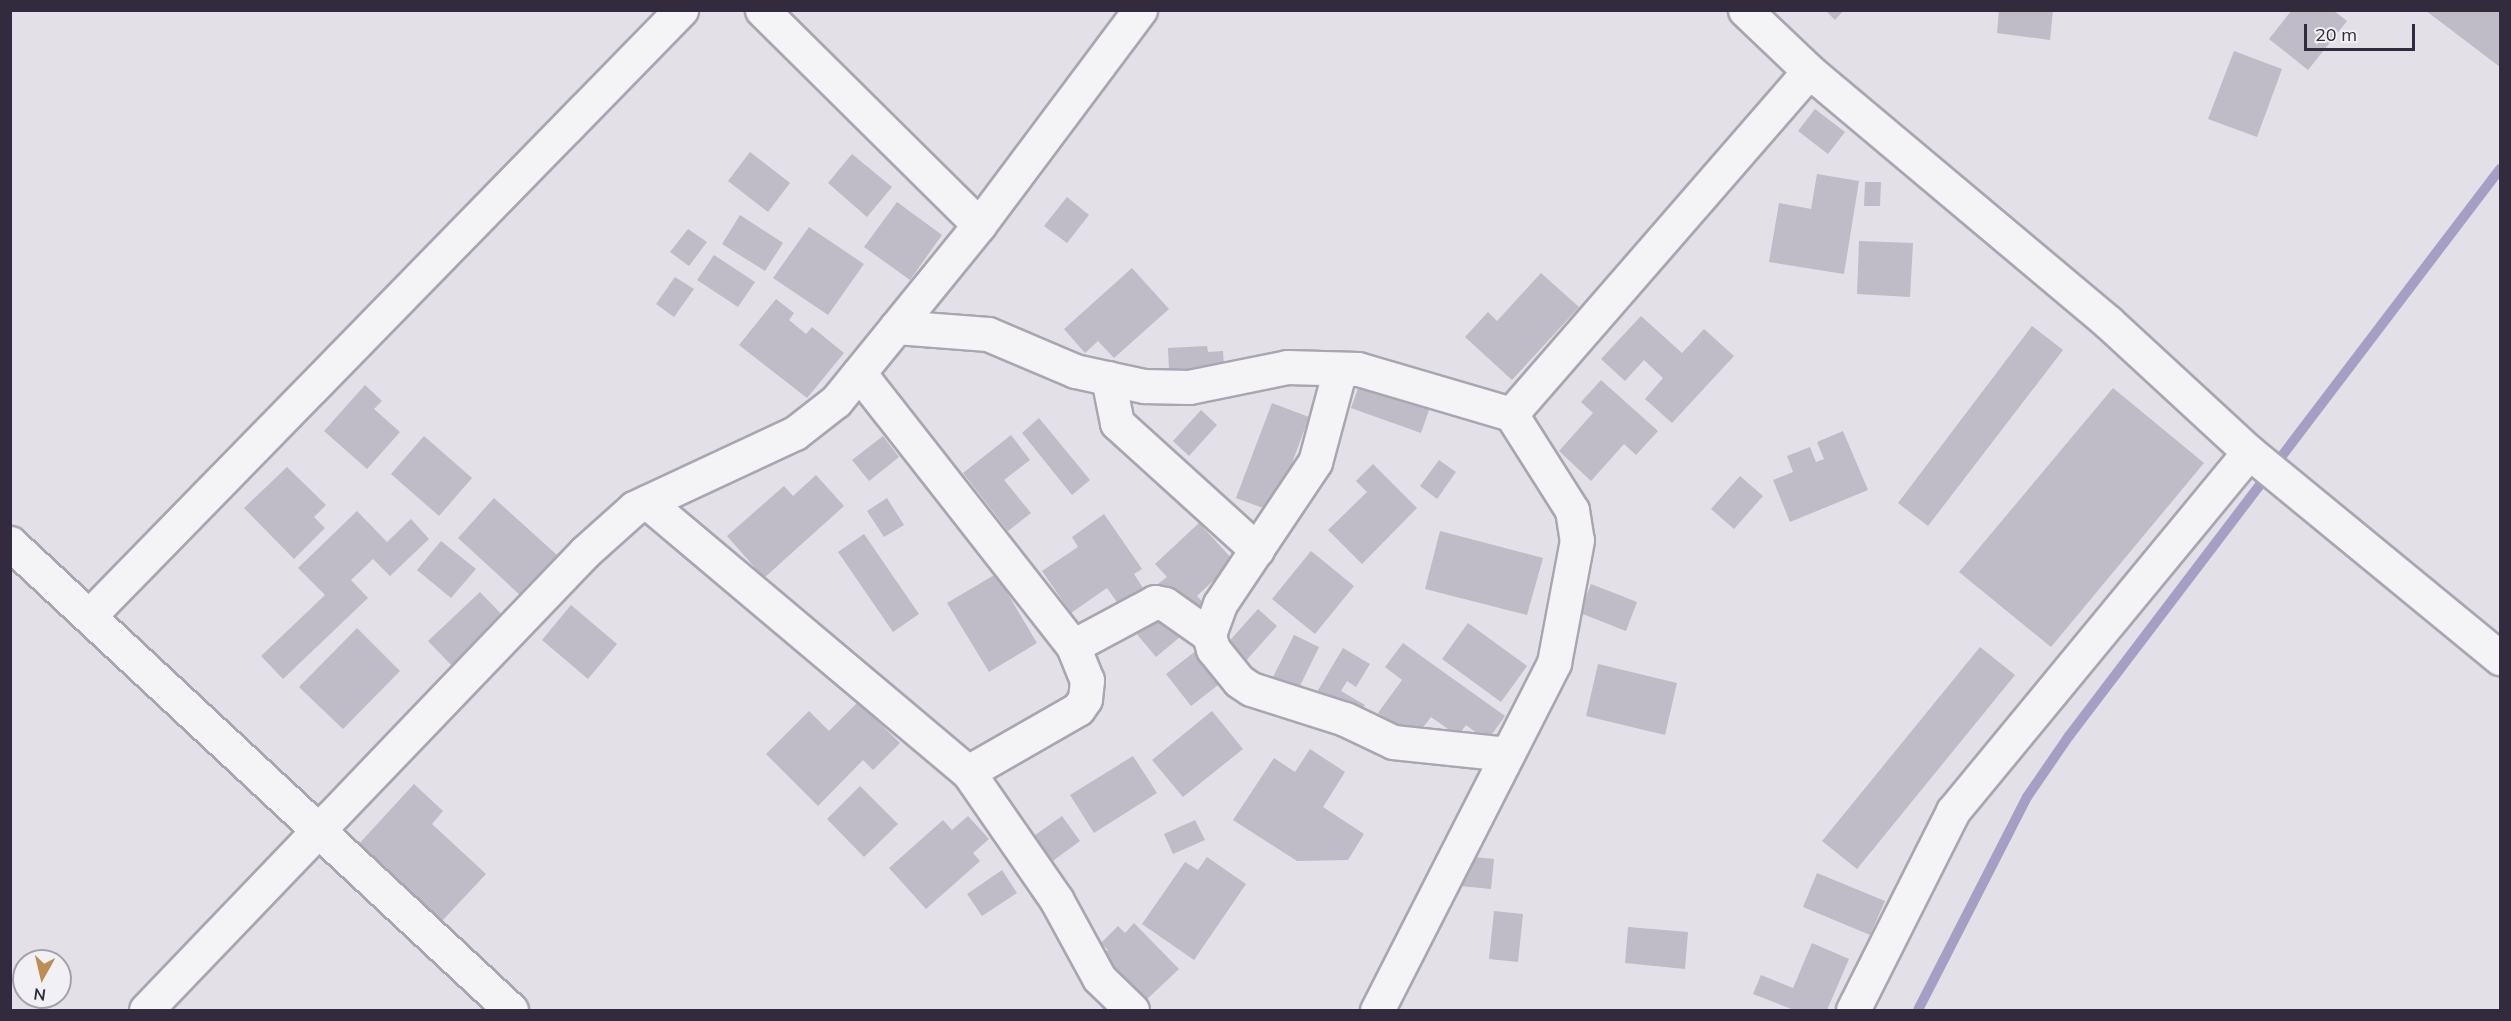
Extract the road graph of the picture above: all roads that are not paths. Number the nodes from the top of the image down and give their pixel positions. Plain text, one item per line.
1 (681, 10) edge
2 (762, 10) edge
3 (1140, 10) edge
4 (1745, 10) edge
5 (1809, 71) junction
6 (979, 225) junction
7 (896, 327) junction
8 (1341, 369) junction
9 (859, 373) junction
10 (1108, 378) junction
11 (1511, 414) junction
12 (2249, 452) junction
13 (647, 502) junction
14 (10, 543) edge
15 (1257, 550) junction
16 (90, 615) junction
17 (1209, 635) junction
18 (1073, 646) junction
19 (2500, 658) edge
20 (1507, 754) junction
21 (968, 772) junction
22 (316, 829) junction
23 (146, 1011) edge
24 (511, 1011) edge
25 (1132, 1011) edge
26 (1377, 1011) edge
27 (1853, 1011) edge

1 - 16 street
2 - 6 street
3 - 6 street
4 - 5 street
5 - 11 street
5 - 12 street
6 - 7 street
7 - 9 street
7 - 10 street
8 - 10 street
8 - 11 street
8 - 15 street
9 - 13 street
9 - 18 street
10 - 15 street
11 - 20 street
12 - 19 street
12 - 27 street
13 - 21 street
13 - 22 street
14 - 16 street
15 - 17 street
16 - 22 street
17 - 18 street
17 - 20 street
18 - 21 street
20 - 26 street
21 - 25 street
22 - 23 street
22 - 24 street

